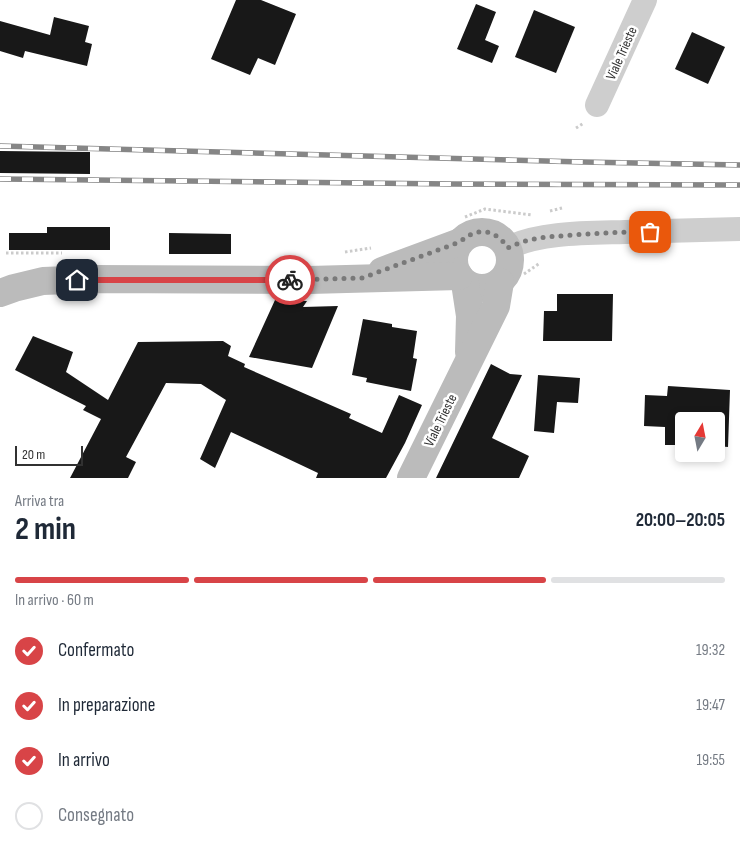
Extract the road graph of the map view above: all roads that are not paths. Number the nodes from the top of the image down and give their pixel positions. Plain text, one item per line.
1 (645, 0) edge
2 (597, 105) dead end
3 (740, 229) edge
4 (460, 230) junction
5 (508, 248) junction
6 (362, 278) junction
7 (462, 279) junction
8 (500, 282) junction
9 (0, 294) edge
10 (468, 361) junction
11 (411, 478) edge

1 - 2 street, Viale Trieste
3 - 5 street
4 - 5 street
4 - 6 street
4 - 7 street
5 - 8 street
6 - 7 street
6 - 9 street
7 - 8 street
7 - 10 street, Viale Trieste
8 - 10 street, Viale Trieste
10 - 11 street, Viale Trieste

